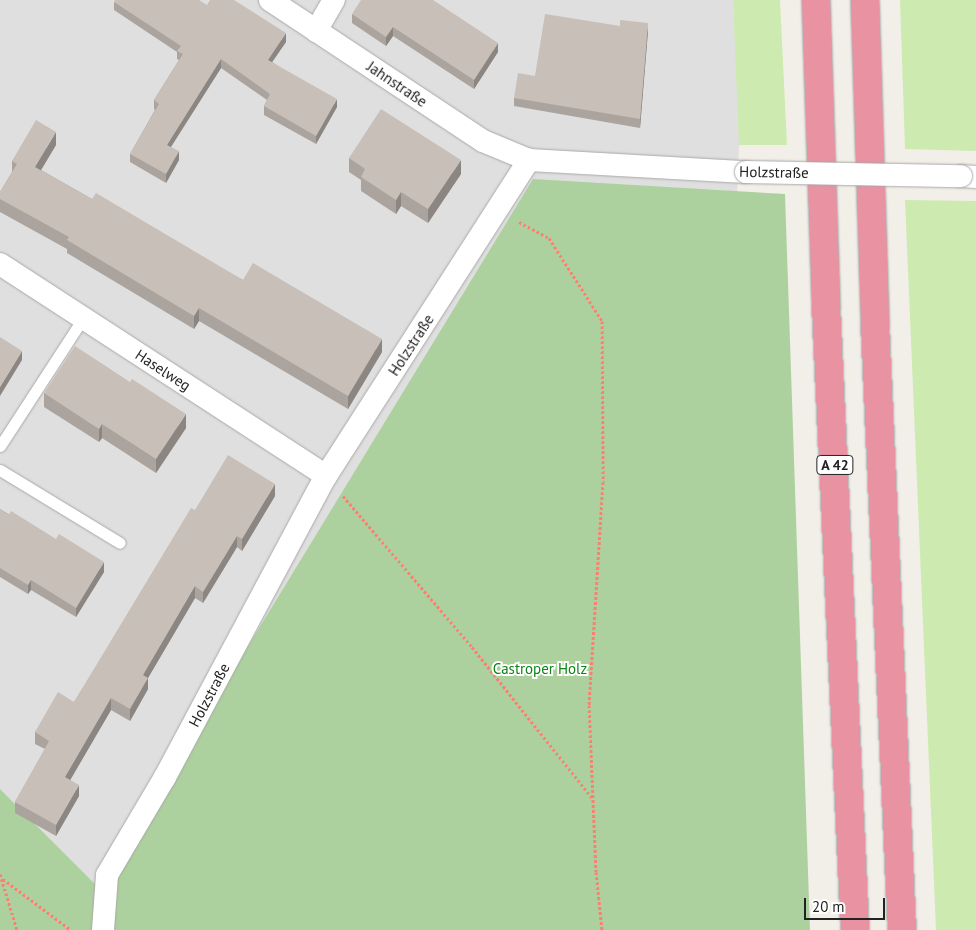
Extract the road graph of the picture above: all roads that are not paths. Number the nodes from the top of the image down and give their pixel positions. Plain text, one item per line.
1 (270, 0) edge
2 (334, 0) edge
3 (816, 0) edge
4 (865, 0) edge
5 (316, 31) junction
6 (529, 160) junction
7 (968, 176) edge
8 (0, 264) edge
9 (83, 318) junction
10 (0, 446) edge
11 (0, 470) edge
12 (326, 476) junction
13 (120, 543) dead end
14 (103, 930) edge
15 (855, 930) edge
16 (902, 930) edge

1 - 5 street, Jahnstraße
2 - 5 street
3 - 15 highway, A 42
4 - 16 highway
5 - 6 street, Jahnstraße
6 - 7 street, Holzstraße, bridge
6 - 12 street, Holzstraße
8 - 9 street, Haselweg
9 - 10 lane
9 - 12 street, Haselweg
11 - 13 lane
12 - 14 street, Holzstraße

